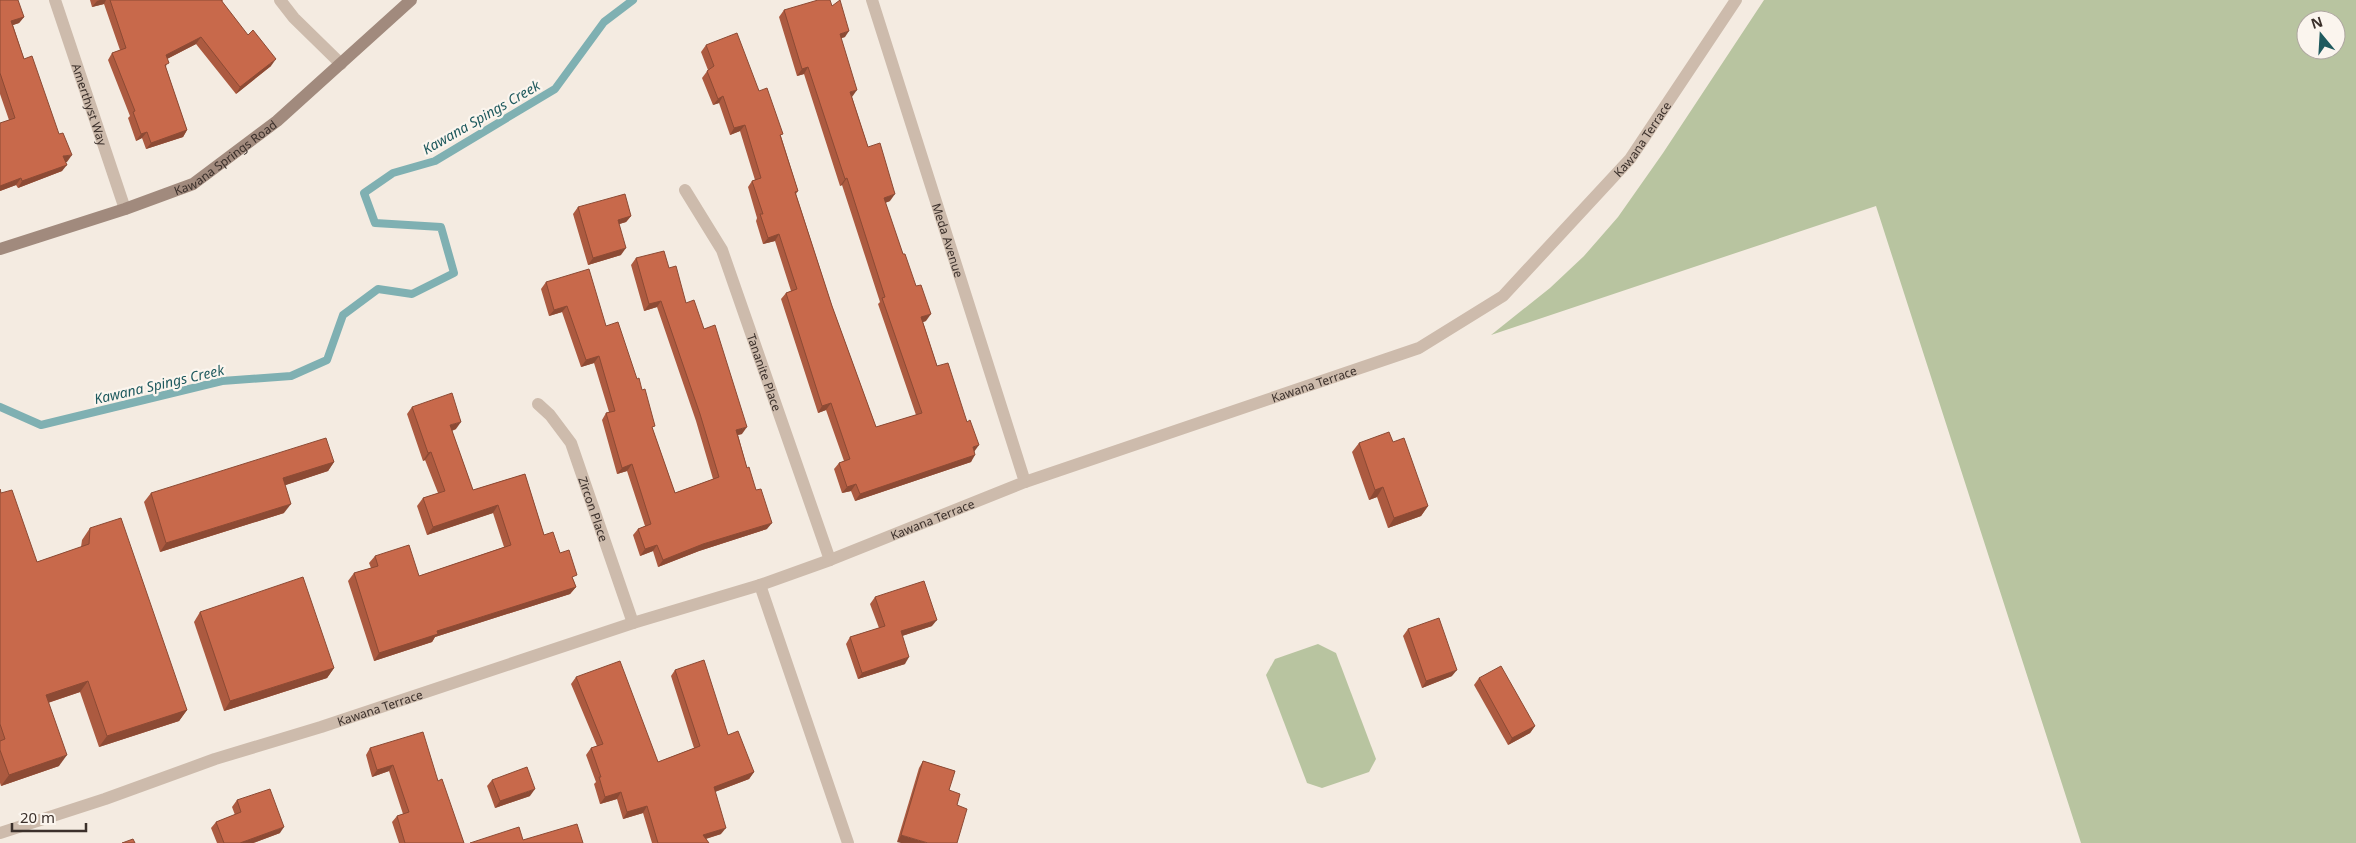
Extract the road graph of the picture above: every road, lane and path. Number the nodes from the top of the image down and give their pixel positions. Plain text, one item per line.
1 (56, 0) edge
2 (280, 0) edge
3 (411, 0) edge
4 (872, 0) edge
5 (1736, 0) edge
6 (341, 64) junction
7 (685, 190) dead end
8 (124, 209) junction
9 (0, 249) edge
10 (538, 404) dead end
11 (1025, 482) junction
12 (830, 560) junction
13 (760, 585) junction
14 (633, 623) junction
15 (0, 834) edge
16 (848, 843) edge

1 - 8 street, Amerthyst Way
2 - 6 street
3 - 6 street, Kawana Springs Road
4 - 11 street, Meda Avenue
5 - 11 street, Kawana Terrace
6 - 8 street, Kawana Springs Road
7 - 12 street, Tananite Place
8 - 9 street, Kawana Springs Road
10 - 14 street, Zircon Place
11 - 12 street, Kawana Terrace
12 - 13 street, Kawana Terrace
13 - 14 street, Kawana Terrace
13 - 16 street
14 - 15 street, Kawana Terrace

